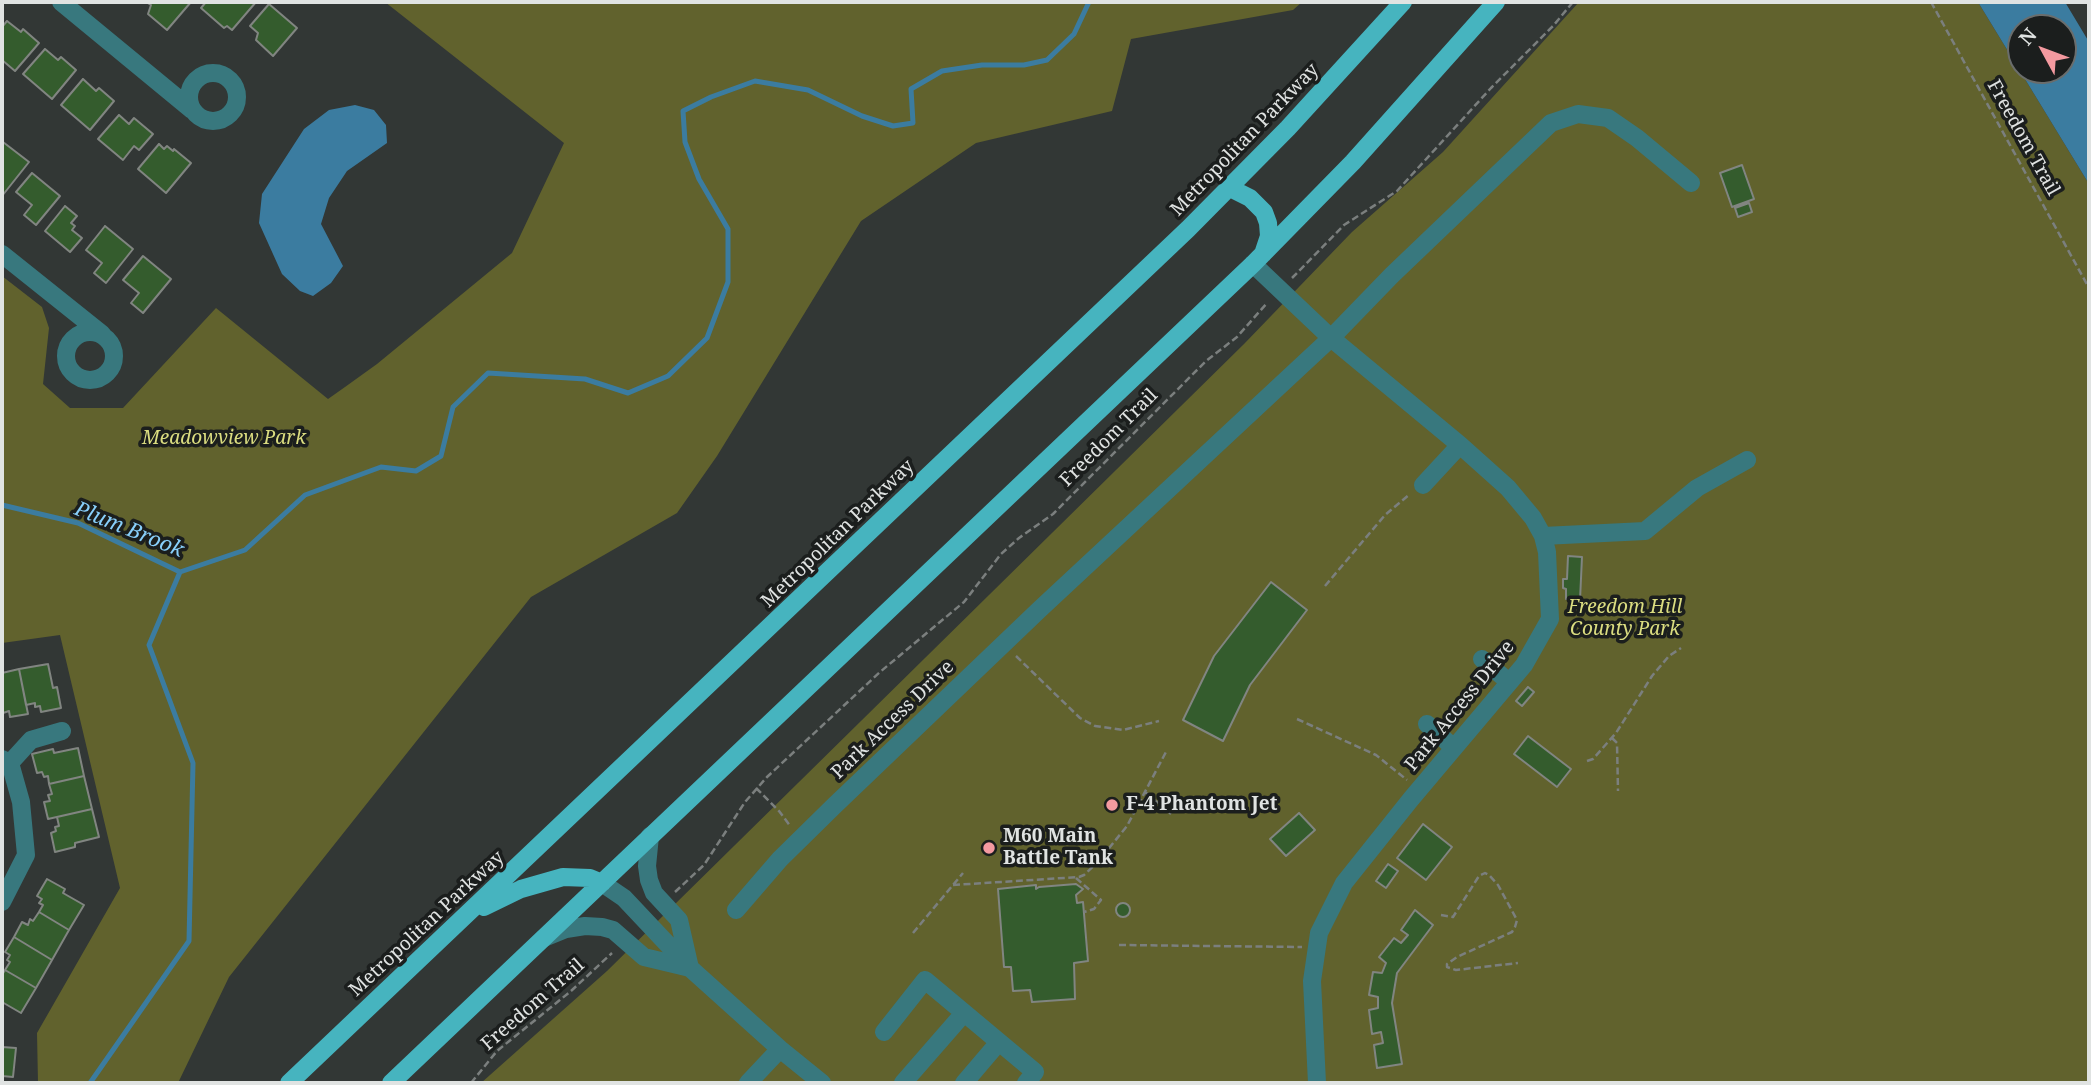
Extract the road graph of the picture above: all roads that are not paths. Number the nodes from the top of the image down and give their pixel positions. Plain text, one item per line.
1 (61, 2) edge
2 (1403, 2) edge
3 (1496, 2) edge
4 (195, 80) junction
5 (167, 87) junction
6 (192, 110) junction
7 (1690, 183) dead end
8 (1230, 188) junction
9 (2, 254) edge
10 (1258, 259) junction
11 (70, 309) junction
12 (102, 334) junction
13 (1331, 338) junction
14 (72, 340) junction
15 (1460, 445) junction
16 (1747, 460) dead end
17 (1423, 485) road end
18 (1544, 536) junction
19 (1482, 659) dead end
20 (1509, 682) junction
21 (1427, 724) dead end
22 (62, 731) dead end
23 (1454, 748) junction
24 (6, 761) edge
25 (650, 836) junction
26 (602, 883) junction
27 (2, 902) edge
28 (736, 910) dead end
29 (468, 914) junction
30 (544, 938) junction
31 (690, 968) junction
32 (964, 1013) junction
33 (884, 1032) dead end
34 (999, 1042) junction
35 (780, 1049) junction
36 (289, 1083) edge
37 (391, 1083) edge
38 (748, 1083) edge
39 (822, 1083) edge
40 (903, 1083) edge
41 (964, 1083) edge
42 (1026, 1083) edge
43 (1317, 1083) edge

1 - 5 street
2 - 8 main road, Metropolitan Parkway
3 - 10 main road
4 - 5 street
4 - 6 street
4 - 6 street
5 - 6 street
7 - 13 street, Park Access Drive
8 - 10 main road
8 - 29 main road, Metropolitan Parkway
9 - 11 street
10 - 13 street, Park Access Drive
10 - 25 main road
11 - 12 street
11 - 14 street
12 - 14 street
12 - 14 street
13 - 15 street, Park Access Drive
13 - 28 street, Park Access Drive
15 - 17 street
15 - 18 street, Park Access Drive
16 - 18 street
18 - 20 street, Park Access Drive
19 - 20 street
20 - 23 street, Park Access Drive
21 - 23 street
22 - 24 street
23 - 43 street, Park Access Drive
24 - 27 street
25 - 26 main road
25 - 31 street
26 - 29 main road
26 - 30 main road
26 - 31 street
29 - 36 main road, Metropolitan Parkway
30 - 31 street
30 - 37 main road
31 - 35 street
32 - 33 street
32 - 34 street
32 - 40 street
34 - 41 street
34 - 42 street
35 - 38 street
35 - 39 street

